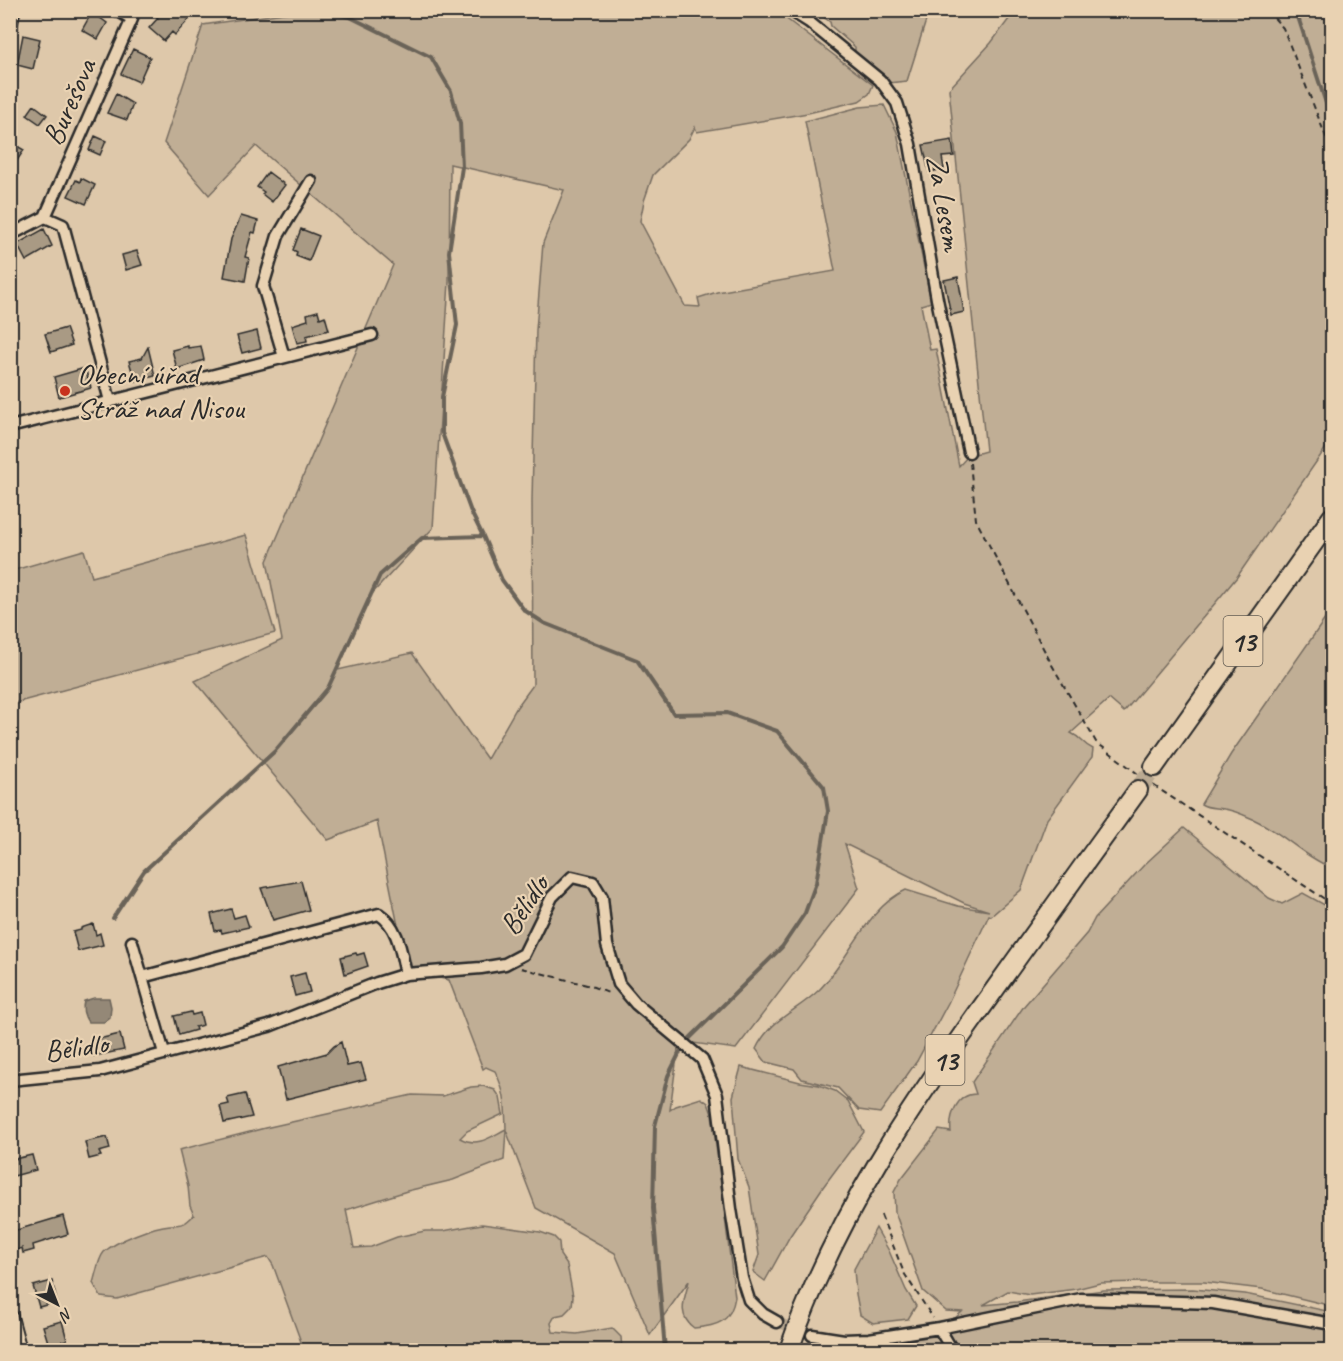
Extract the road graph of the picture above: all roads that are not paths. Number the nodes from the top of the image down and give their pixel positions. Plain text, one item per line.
1 (14, 10) edge
2 (117, 10) edge
3 (790, 10) edge
4 (11, 29) edge
5 (311, 181) dead end
6 (45, 217) junction
7 (10, 236) edge
8 (372, 335) dead end
9 (284, 357) junction
10 (110, 401) junction
11 (10, 427) edge
12 (969, 452) road end
13 (1332, 517) edge
14 (1154, 767) tunnel mouth
15 (1138, 790) tunnel mouth
16 (132, 942) dead end
17 (406, 974) junction
18 (142, 977) junction
19 (164, 1053) junction
20 (10, 1080) edge
21 (10, 1317) edge
22 (777, 1322) tunnel mouth
23 (1332, 1324) edge
24 (939, 1328) junction
25 (812, 1335) tunnel mouth
26 (19, 1350) edge
27 (789, 1350) edge
28 (952, 1350) edge

1 - 4 street
2 - 6 street, Burešova
3 - 12 street, Za Lesem
5 - 9 street
6 - 7 street
6 - 10 street
8 - 9 street
9 - 10 street
10 - 11 street
13 - 14 main road, 13
15 - 27 main road, 13
16 - 18 street
17 - 18 street
17 - 19 street, Bělidlo
17 - 22 street, Bělidlo
18 - 19 street
19 - 20 street, Bělidlo
21 - 26 street
23 - 24 street
24 - 25 street
24 - 28 street

